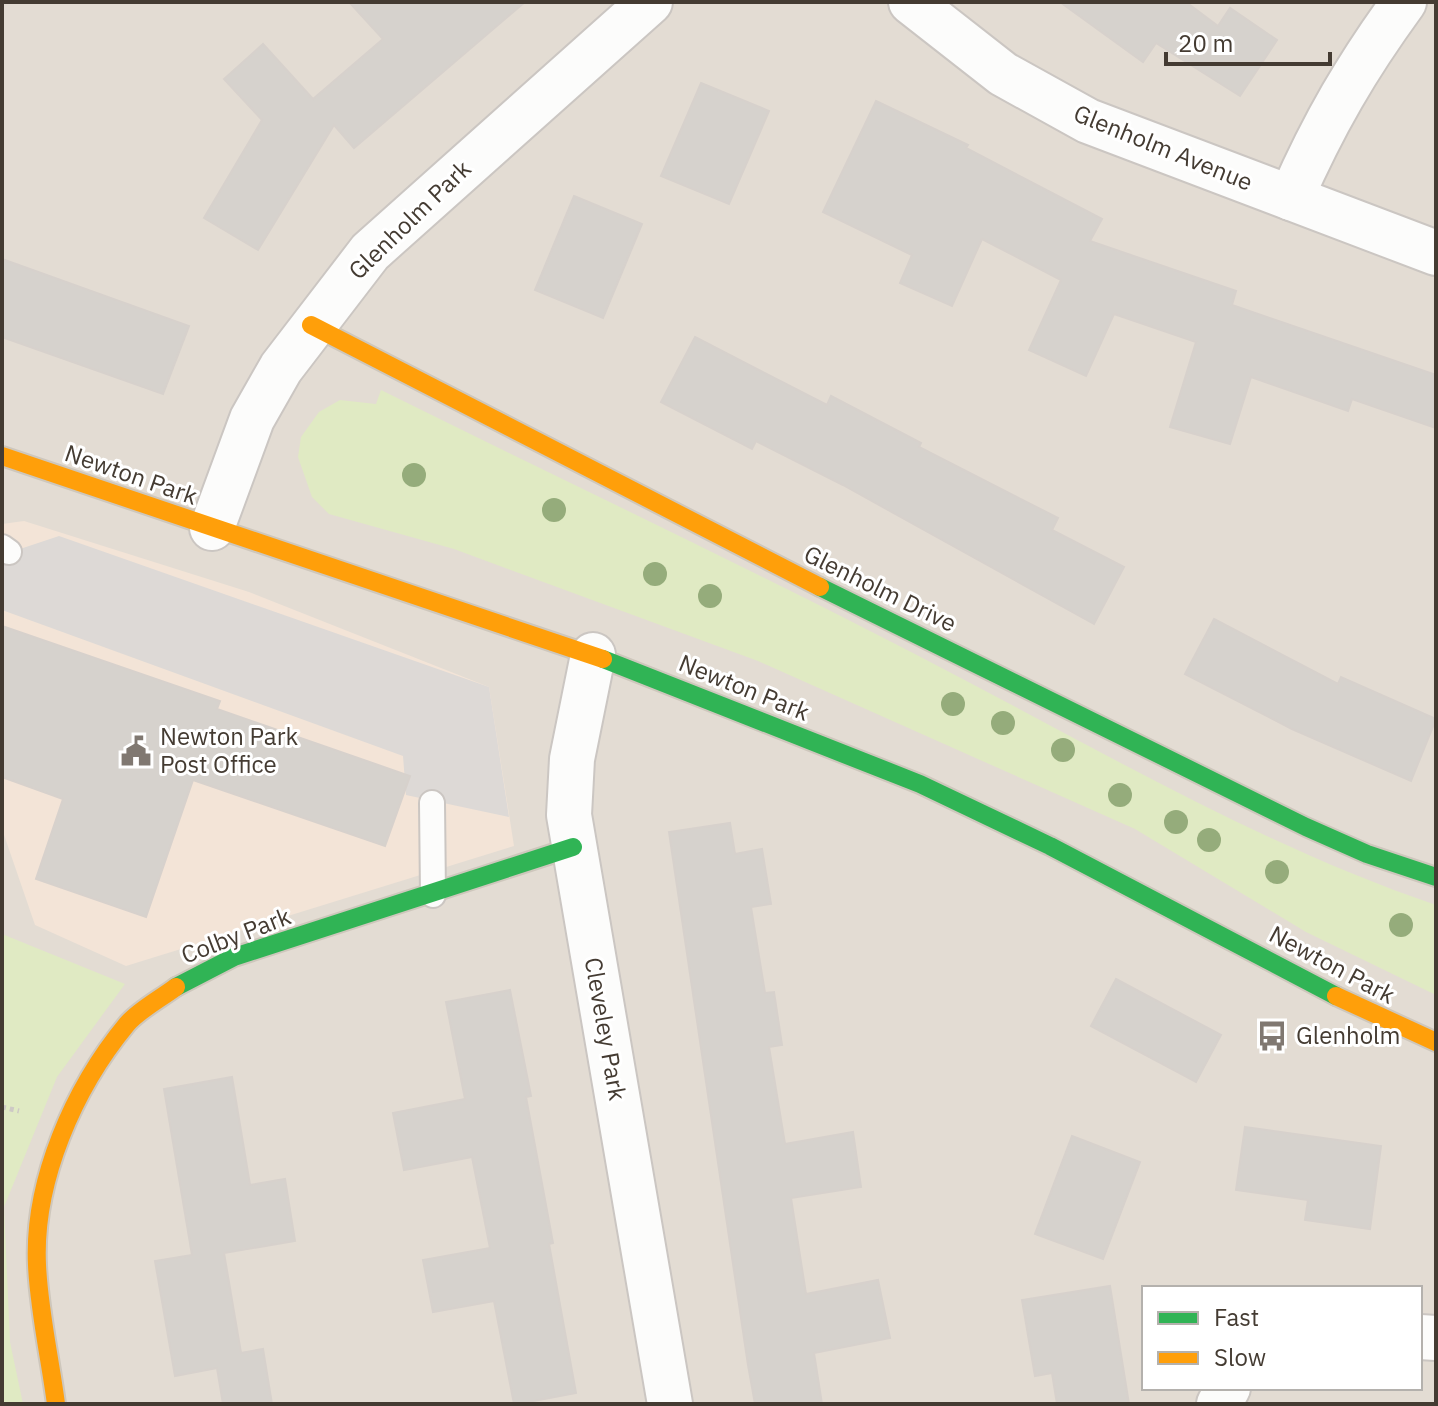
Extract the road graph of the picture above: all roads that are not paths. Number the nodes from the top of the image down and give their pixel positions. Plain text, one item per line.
1 (650, 2) edge
2 (911, 2) edge
3 (1404, 2) edge
4 (1291, 198) junction
5 (1436, 253) edge
6 (311, 325) junction
7 (2, 456) edge
8 (212, 528) junction
9 (593, 655) junction
10 (432, 803) dead end
11 (573, 847) junction
12 (1436, 877) edge
13 (433, 895) junction
14 (1436, 1042) edge
15 (56, 1404) edge
16 (670, 1404) edge

1 - 6 street, Glenholm Park
2 - 4 street, Glenholm Avenue
3 - 4 street
4 - 5 street, Glenholm Avenue
6 - 8 street, Glenholm Park
6 - 12 street, Glenholm Drive
7 - 8 street, Newton Park
8 - 9 street, Newton Park
9 - 11 street, Cleveley Park
9 - 14 street, Newton Park
10 - 13 lane
11 - 13 street, Colby Park
11 - 16 street, Cleveley Park
13 - 15 street, Colby Park

